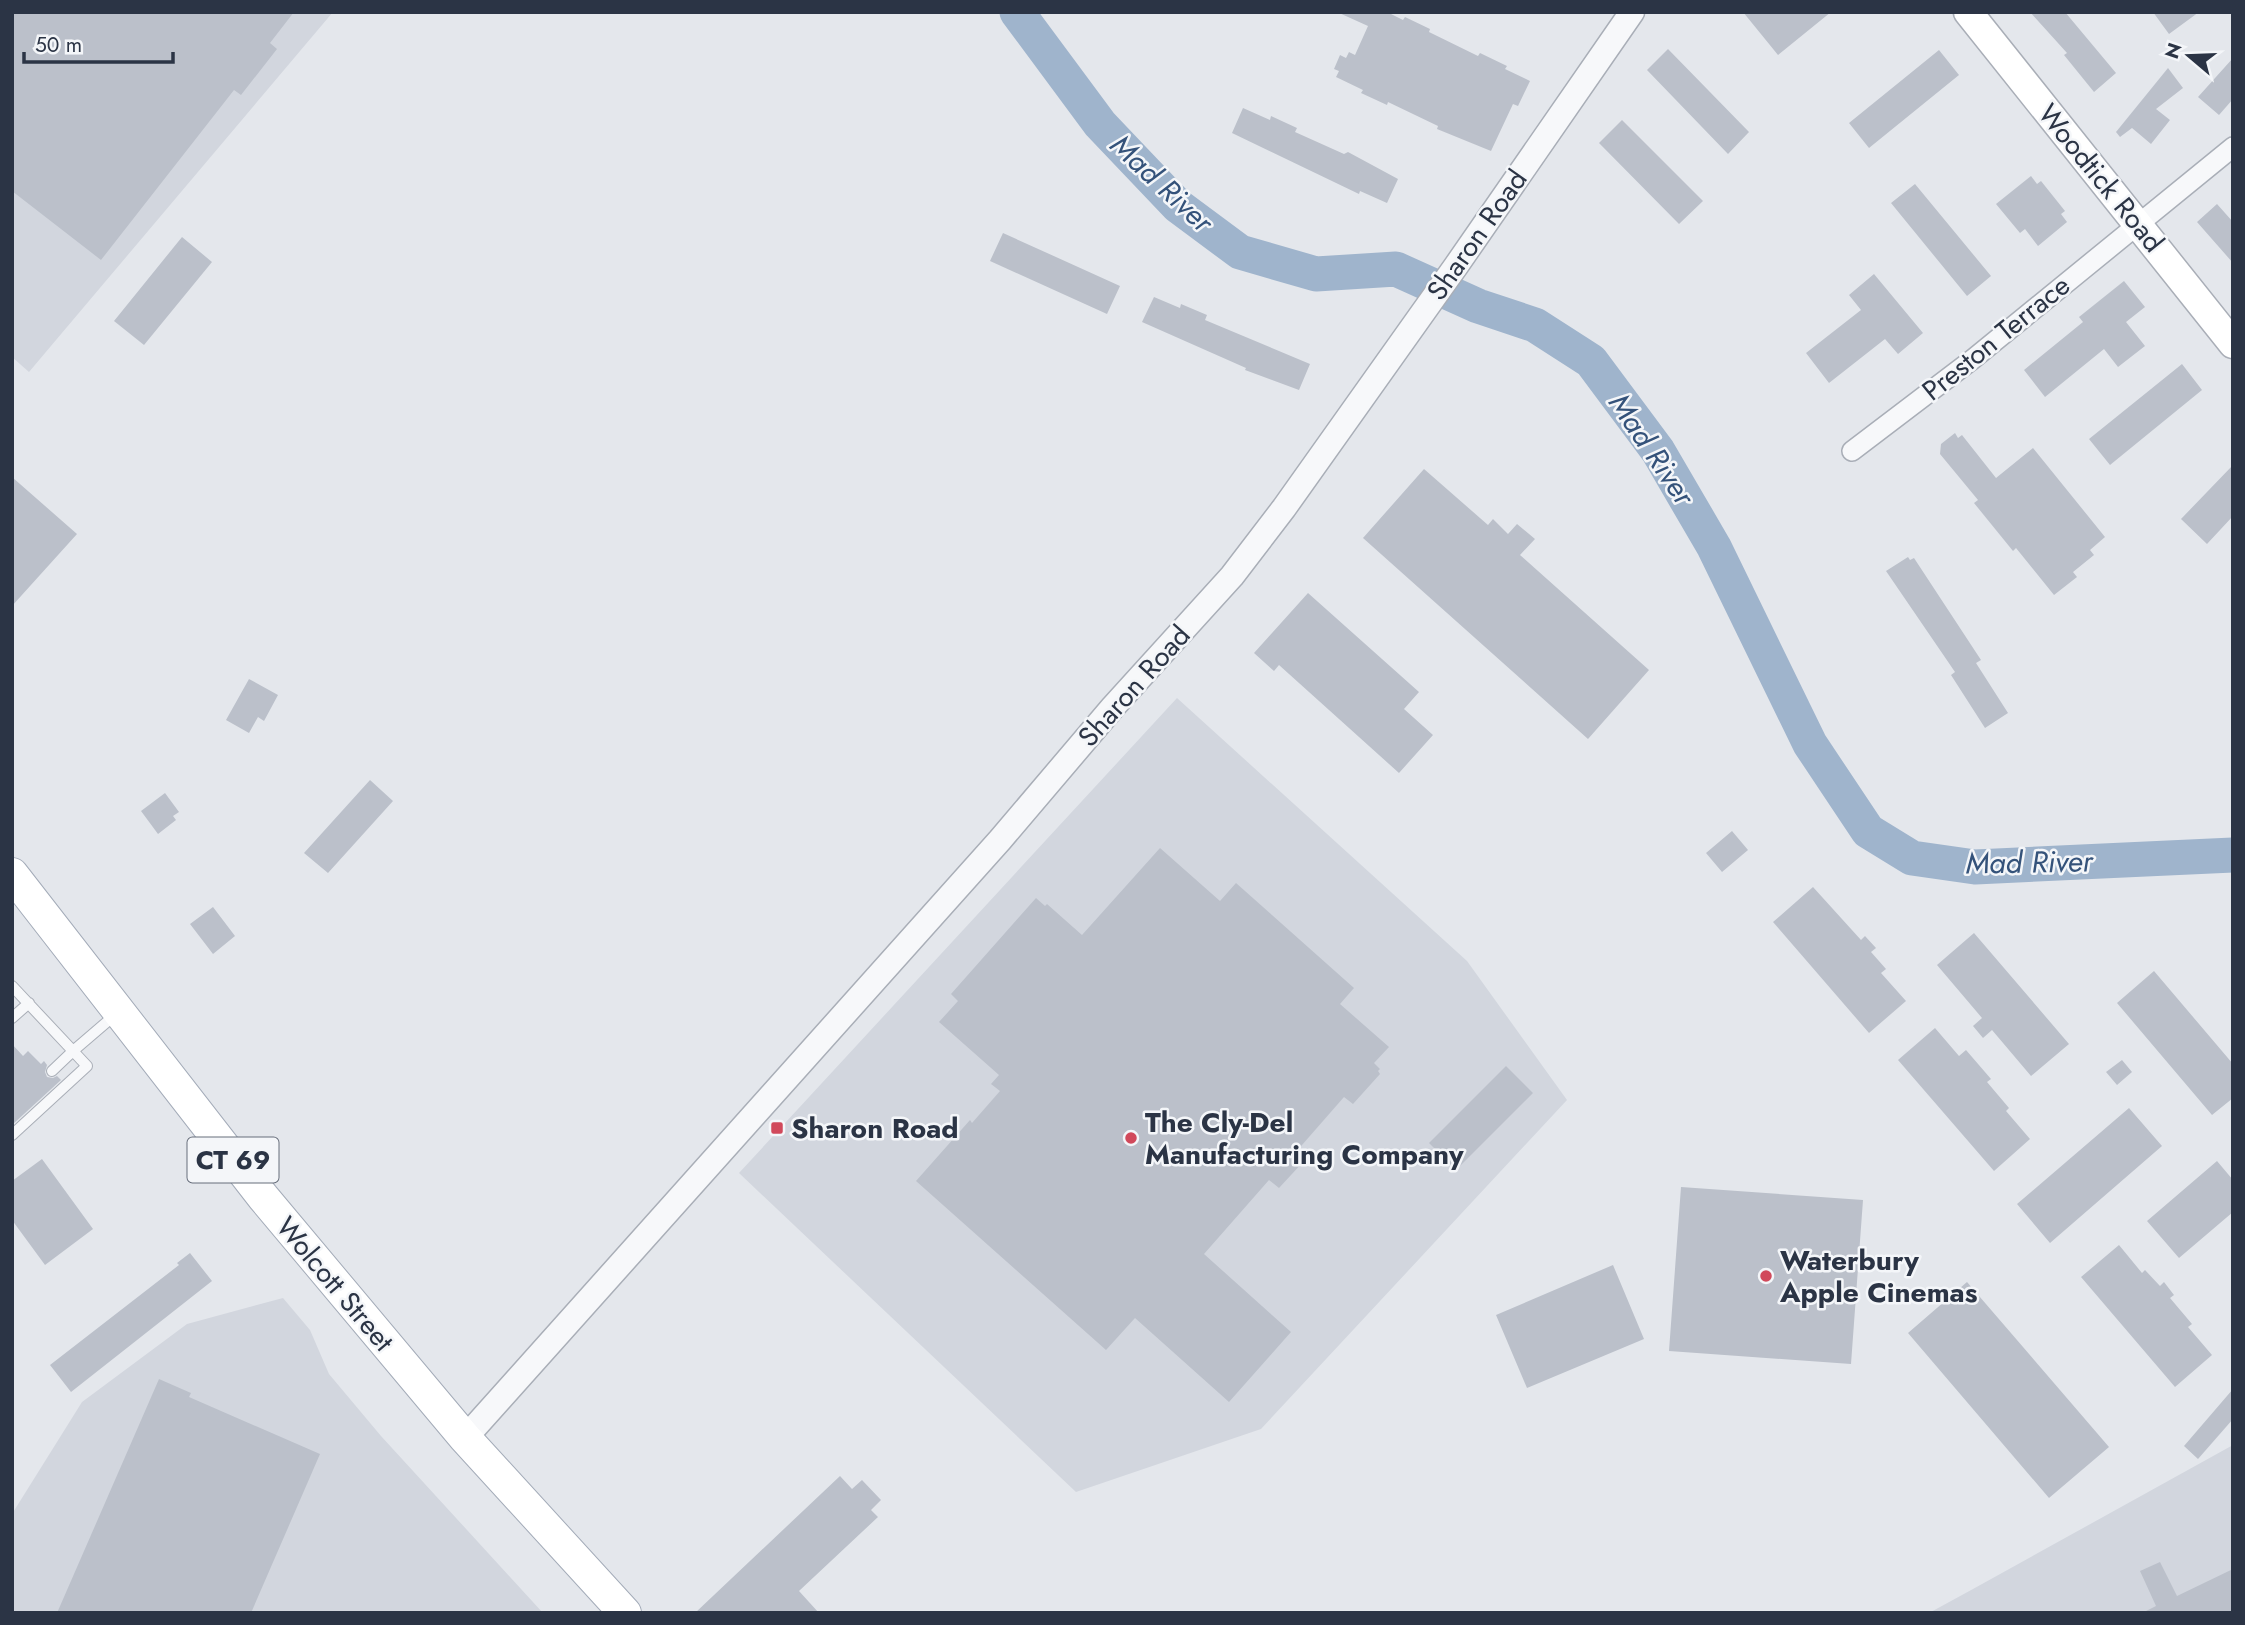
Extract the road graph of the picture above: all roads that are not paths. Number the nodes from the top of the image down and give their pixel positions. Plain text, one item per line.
1 (1632, 12) edge
2 (1968, 12) edge
3 (2233, 147) edge
4 (2138, 223) junction
5 (2233, 344) edge
6 (1852, 451) dead end
7 (12, 874) edge
8 (12, 986) edge
9 (29, 1003) junction
10 (118, 1012) junction
11 (12, 1018) edge
12 (73, 1051) junction
13 (52, 1070) dead end
14 (12, 1135) edge
15 (465, 1438) junction
16 (625, 1613) edge

1 - 15 street, Sharon Road
2 - 4 main road, Woodtick Road
3 - 4 street, Preston Terrace
4 - 5 main road, Woodtick Road
4 - 6 street, Preston Terrace
7 - 10 main road, Wolcott Street / CT 69
8 - 9 lane
9 - 11 lane
9 - 12 lane
10 - 12 lane
10 - 15 main road, Wolcott Street / CT 69
12 - 13 lane
12 - 14 lane
15 - 16 main road, Wolcott Street / CT 69

